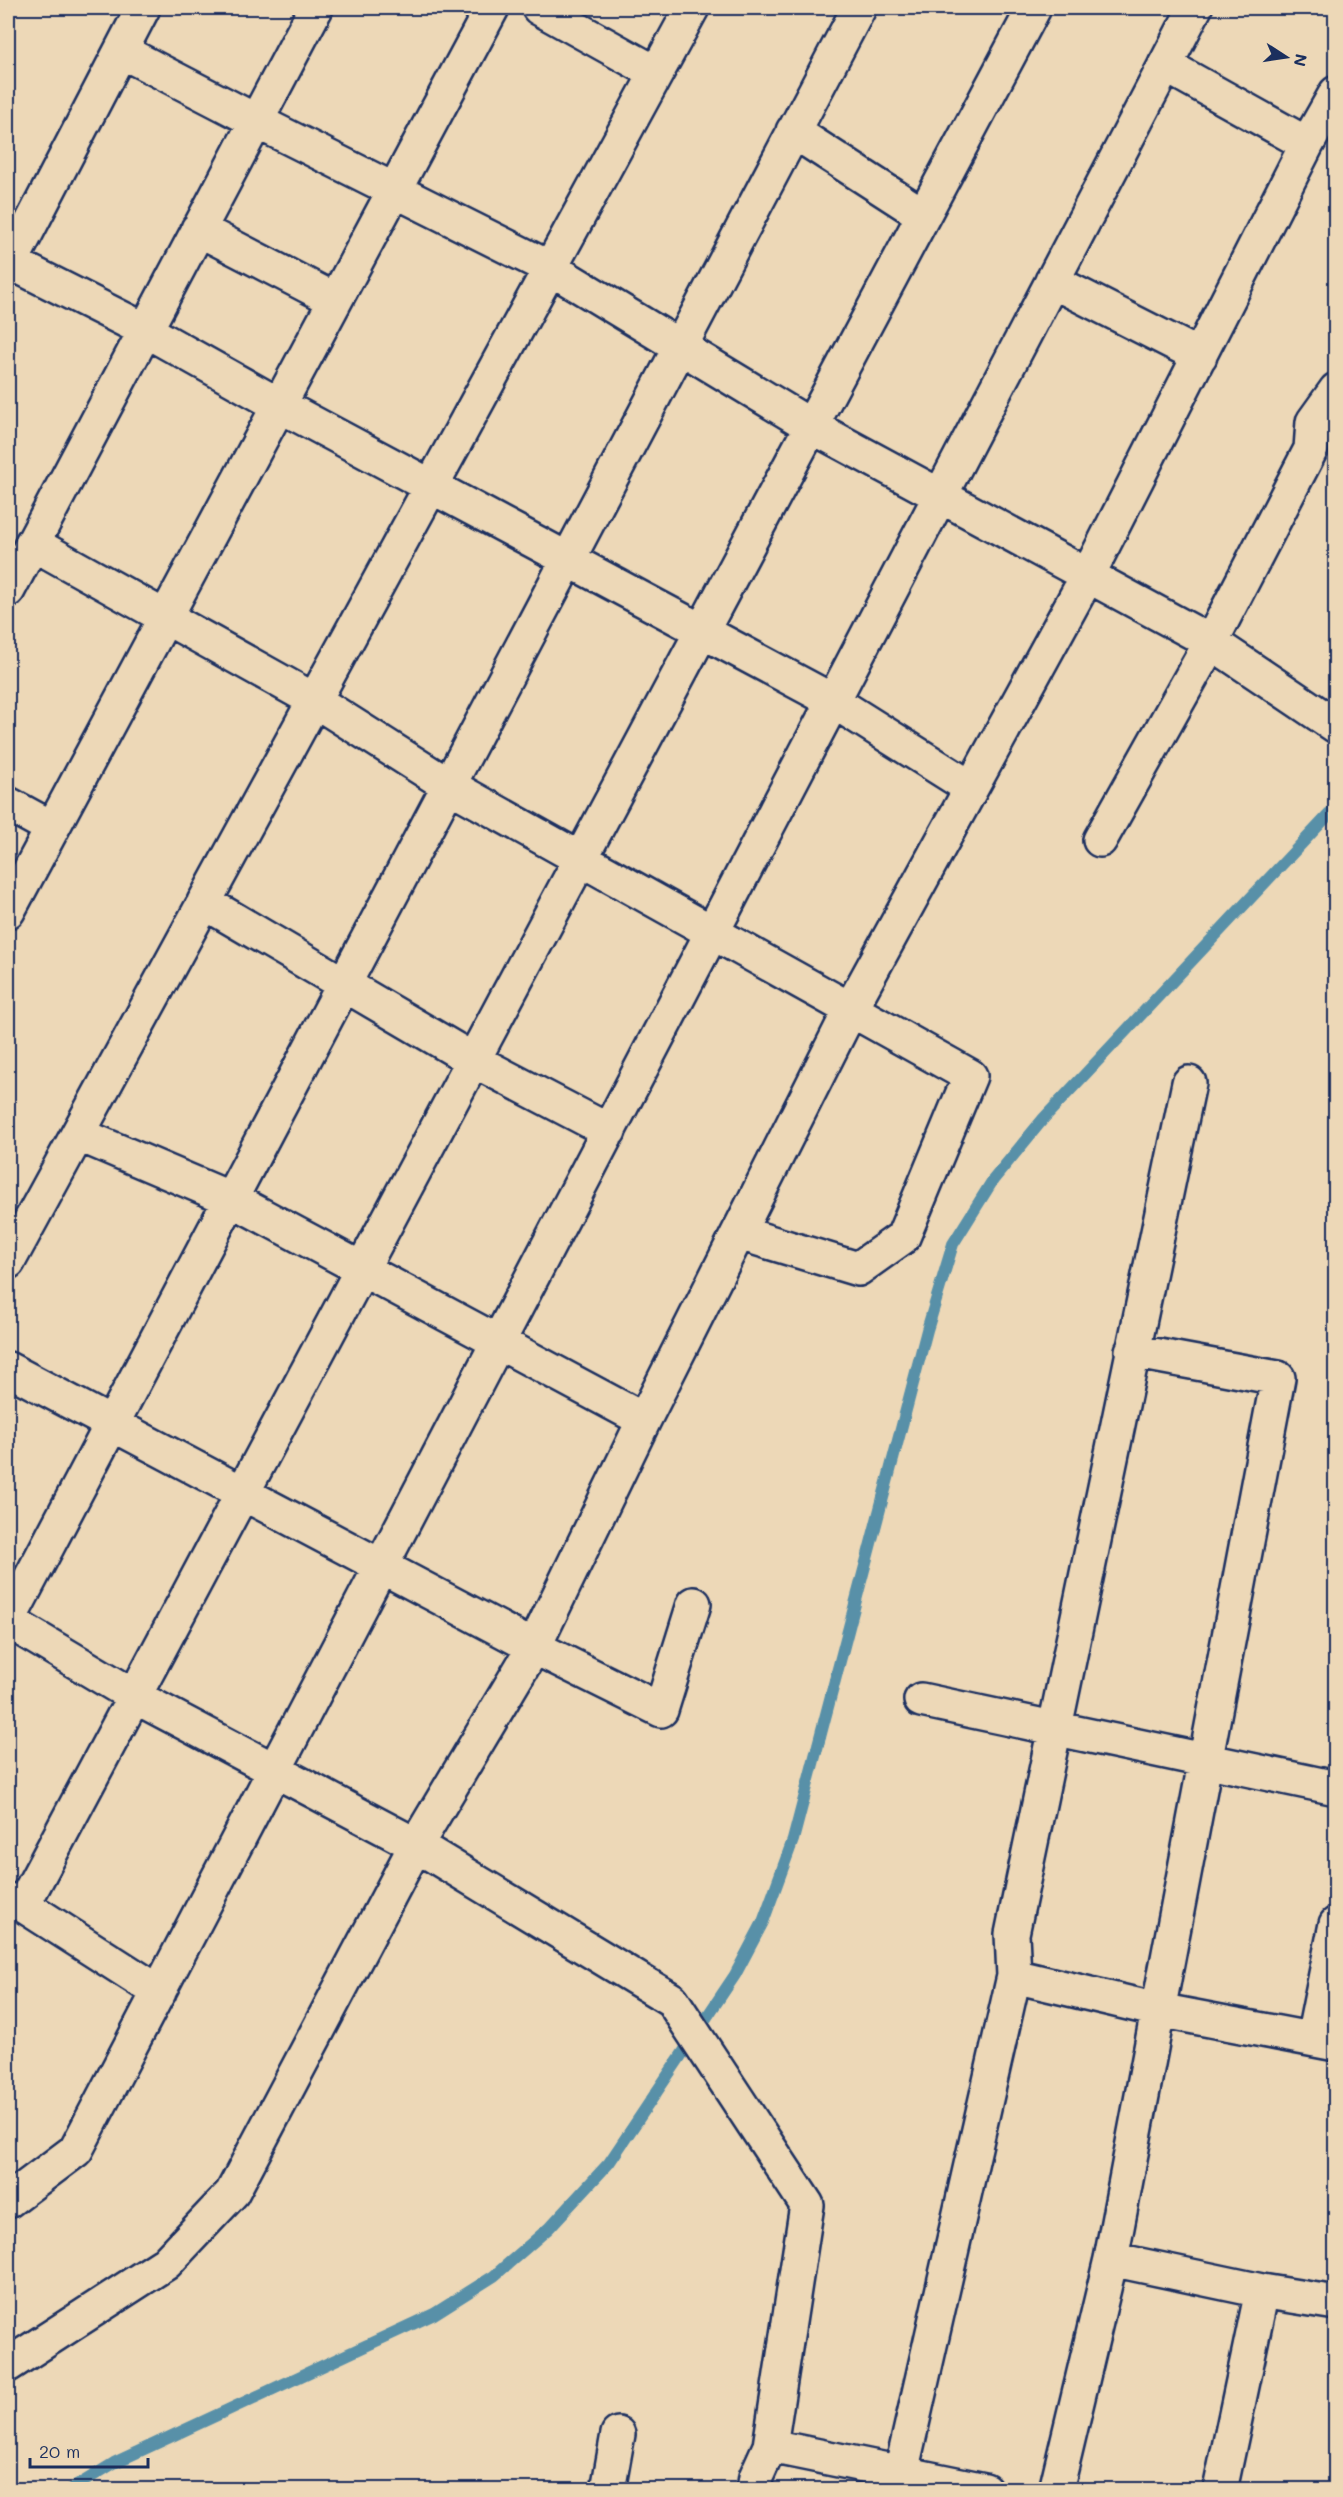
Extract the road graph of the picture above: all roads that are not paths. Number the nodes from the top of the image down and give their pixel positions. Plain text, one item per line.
1 (143, 8) edge
2 (316, 8) edge
3 (492, 8) edge
4 (538, 8) edge
5 (692, 8) edge
6 (859, 8) edge
7 (1034, 8) edge
8 (1195, 8) edge
9 (121, 51) junction
10 (1164, 65) junction
11 (656, 73) junction
12 (1335, 93) edge
13 (256, 121) junction
14 (794, 130) junction
15 (1307, 144) junction
16 (394, 190) junction
17 (923, 215) junction
18 (198, 230) junction
19 (8, 264) edge
20 (550, 268) junction
21 (1052, 281) junction
22 (335, 300) junction
23 (145, 330) junction
24 (680, 347) junction
25 (1200, 356) junction
26 (1335, 390) edge
27 (279, 405) junction
28 (811, 426) junction
29 (431, 486) junction
30 (941, 494) junction
31 (32, 543) junction
32 (568, 559) junction
33 (1088, 575) junction
34 (8, 590) edge
35 (165, 617) junction
36 (702, 631) junction
37 (1211, 642) junction
38 (314, 700) junction
39 (833, 701) junction
40 (1335, 726) edge
41 (448, 785) junction
42 (971, 788) junction
43 (8, 804) edge
44 (52, 828) junction
45 (1100, 840) dead end
46 (580, 860) junction
47 (204, 902) junction
48 (8, 911) edge
49 (712, 933) junction
50 (343, 985) junction
51 (852, 1011) junction
52 (473, 1060) junction
53 (1189, 1083) dead end
54 (609, 1131) junction
55 (78, 1134) junction
56 (231, 1199) junction
57 (739, 1233) junction
58 (8, 1262) edge
59 (361, 1270) junction
60 (499, 1342) junction
61 (1132, 1351) junction
62 (8, 1369) edge
63 (644, 1420) junction
64 (112, 1424) junction
65 (243, 1493) junction
66 (381, 1567) junction
67 (694, 1604) dead end
68 (8, 1621) edge
69 (534, 1647) junction
70 (134, 1696) junction
71 (921, 1700) dead end
72 (1056, 1729) junction
73 (1204, 1760) junction
74 (274, 1771) junction
75 (1335, 1788) edge
76 (416, 1845) junction
77 (15, 1903) edge
78 (1335, 1924) edge
79 (1014, 1976) junction
80 (159, 1992) junction
81 (1158, 2010) junction
82 (1324, 2042) edge
83 (8, 2201) edge
84 (1111, 2259) junction
85 (1262, 2291) junction
86 (1335, 2303) edge
87 (8, 2365) edge
88 (618, 2434) dead end
89 (770, 2446) junction
90 (899, 2482) edge
91 (608, 2490) edge
92 (754, 2490) edge
93 (985, 2490) edge
94 (1056, 2490) edge
95 (1220, 2490) edge

1 - 9 street
2 - 13 street
3 - 16 street
4 - 11 street
5 - 11 street
6 - 14 street
7 - 17 street
8 - 10 street
9 - 13 street
9 - 19 street
10 - 15 street
10 - 21 street
11 - 20 street
12 - 15 street
13 - 16 street
13 - 18 street
14 - 17 street
14 - 24 street
15 - 25 street
16 - 20 street
16 - 22 street
17 - 28 street
18 - 22 street
18 - 23 street
19 - 23 street
20 - 24 street
20 - 29 street
21 - 25 street
21 - 30 street
22 - 27 street
23 - 27 street
23 - 31 street
24 - 28 street
24 - 32 street
25 - 33 street
26 - 37 street
27 - 29 street
27 - 35 street
28 - 30 street
28 - 36 street
29 - 32 street
29 - 38 street
30 - 33 street
30 - 39 street
31 - 34 street
31 - 35 street
32 - 36 street
32 - 41 street
33 - 37 street
33 - 42 street
35 - 38 street
35 - 44 street
36 - 39 street
36 - 46 street
37 - 40 street
37 - 45 street
38 - 41 street
38 - 47 street
39 - 42 street
39 - 49 street
41 - 46 street
41 - 50 street
42 - 51 street
43 - 44 street
44 - 48 street
46 - 49 street
46 - 52 street
47 - 50 street
47 - 55 street
49 - 51 street
49 - 54 street
50 - 52 street
50 - 56 street
51 - 57 street
51 - 57 street
52 - 54 street
52 - 59 street
53 - 61 street
54 - 60 street
55 - 56 street
55 - 58 street
56 - 59 street
56 - 64 street
57 - 63 street
59 - 60 street
59 - 65 street
60 - 63 street
60 - 66 street
61 - 72 street
61 - 73 street
62 - 64 street
63 - 69 street
64 - 65 street
64 - 68 street
65 - 66 street
65 - 70 street
66 - 69 street
66 - 74 street
67 - 69 street
68 - 70 street
69 - 76 street
70 - 74 street
70 - 77 street
71 - 72 street
72 - 73 street
72 - 79 street
73 - 75 street
73 - 81 street
74 - 76 street
74 - 80 street
76 - 87 street
76 - 89 street
77 - 80 street
78 - 82 street
79 - 81 street
79 - 90 street
80 - 83 street
81 - 82 street
81 - 84 street
84 - 85 street
84 - 94 street
85 - 86 street
85 - 95 street
88 - 91 street
89 - 90 street
89 - 92 street
90 - 93 street

